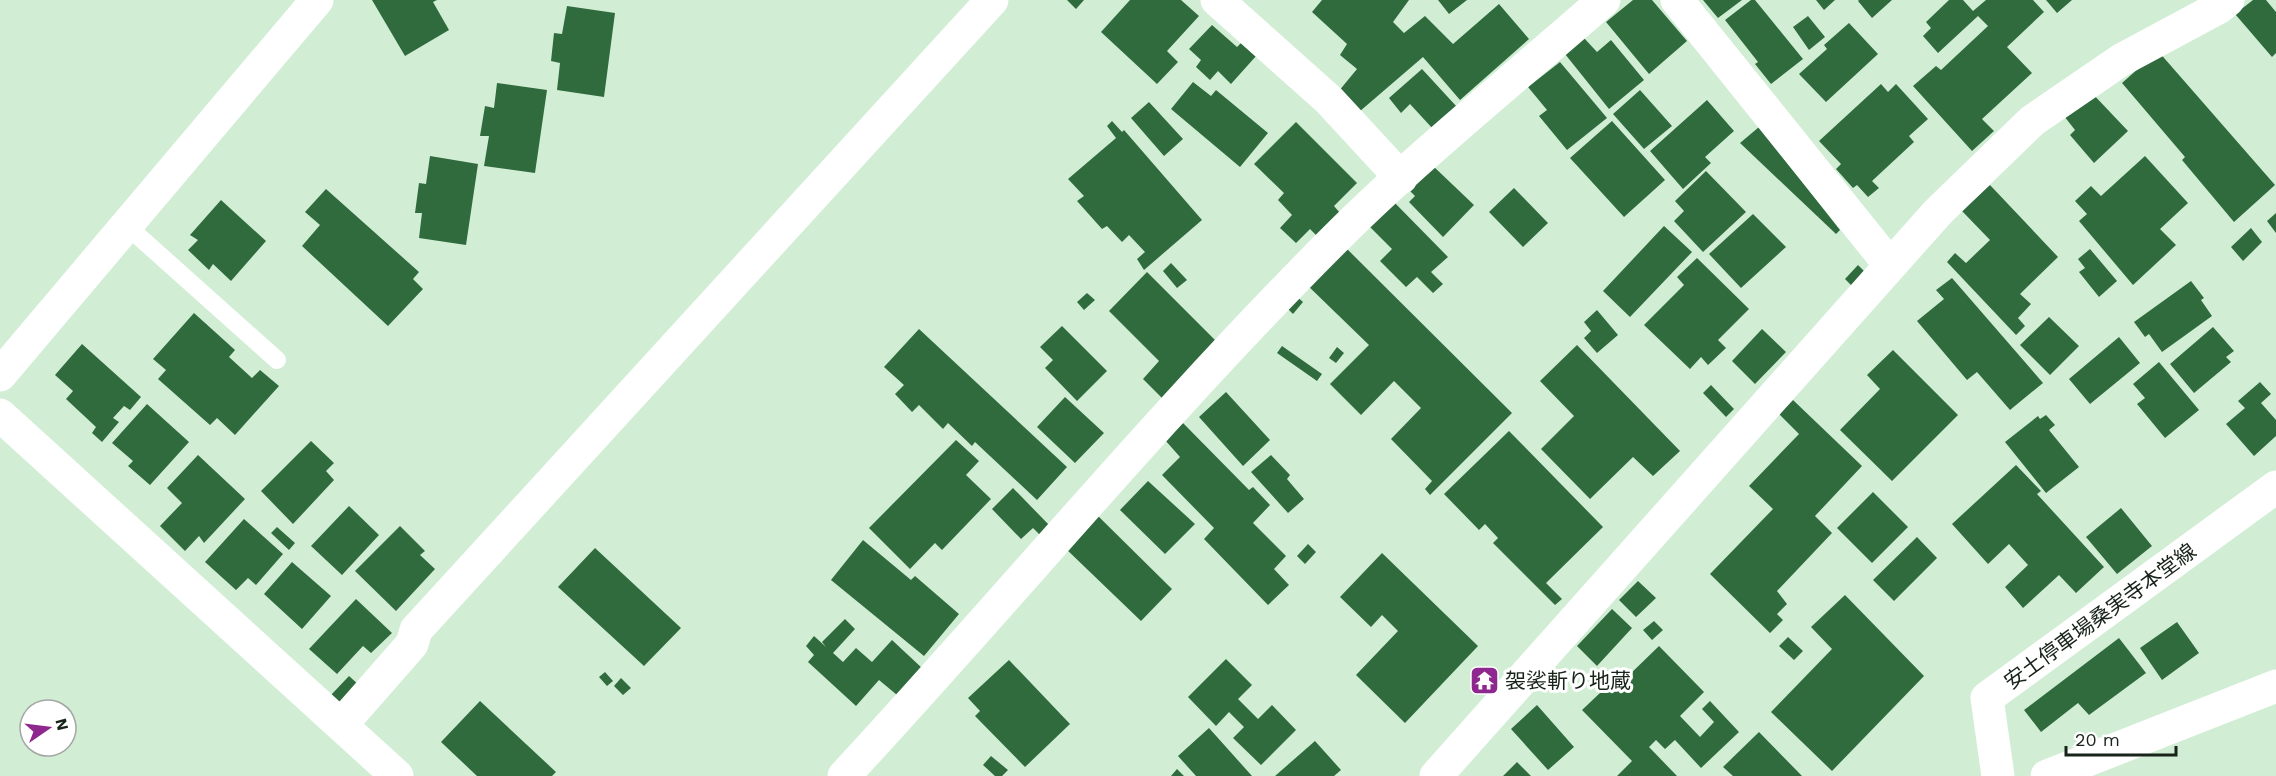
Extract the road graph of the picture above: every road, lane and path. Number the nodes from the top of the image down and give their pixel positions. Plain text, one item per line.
1 (317, 0) edge
2 (992, 0) edge
3 (1217, 0) edge
4 (1604, 0) edge
5 (1677, 0) edge
6 (2228, 0) edge
7 (1401, 178) junction
8 (126, 225) junction
9 (1890, 265) junction
10 (277, 360) dead end
11 (0, 375) edge
12 (0, 415) edge
13 (2276, 487) edge
14 (2276, 686) edge
15 (341, 725) junction
16 (397, 776) edge
17 (844, 776) edge
18 (1436, 776) edge
19 (1998, 776) edge
20 (2047, 776) edge

1 - 8 street
2 - 15 street
3 - 7 street
4 - 7 street
5 - 9 street
6 - 9 street
7 - 17 street
8 - 10 lane
8 - 11 street
9 - 18 street
12 - 15 street
13 - 19 street, 安土停車場桑実寺本堂線
14 - 20 street
15 - 16 street

